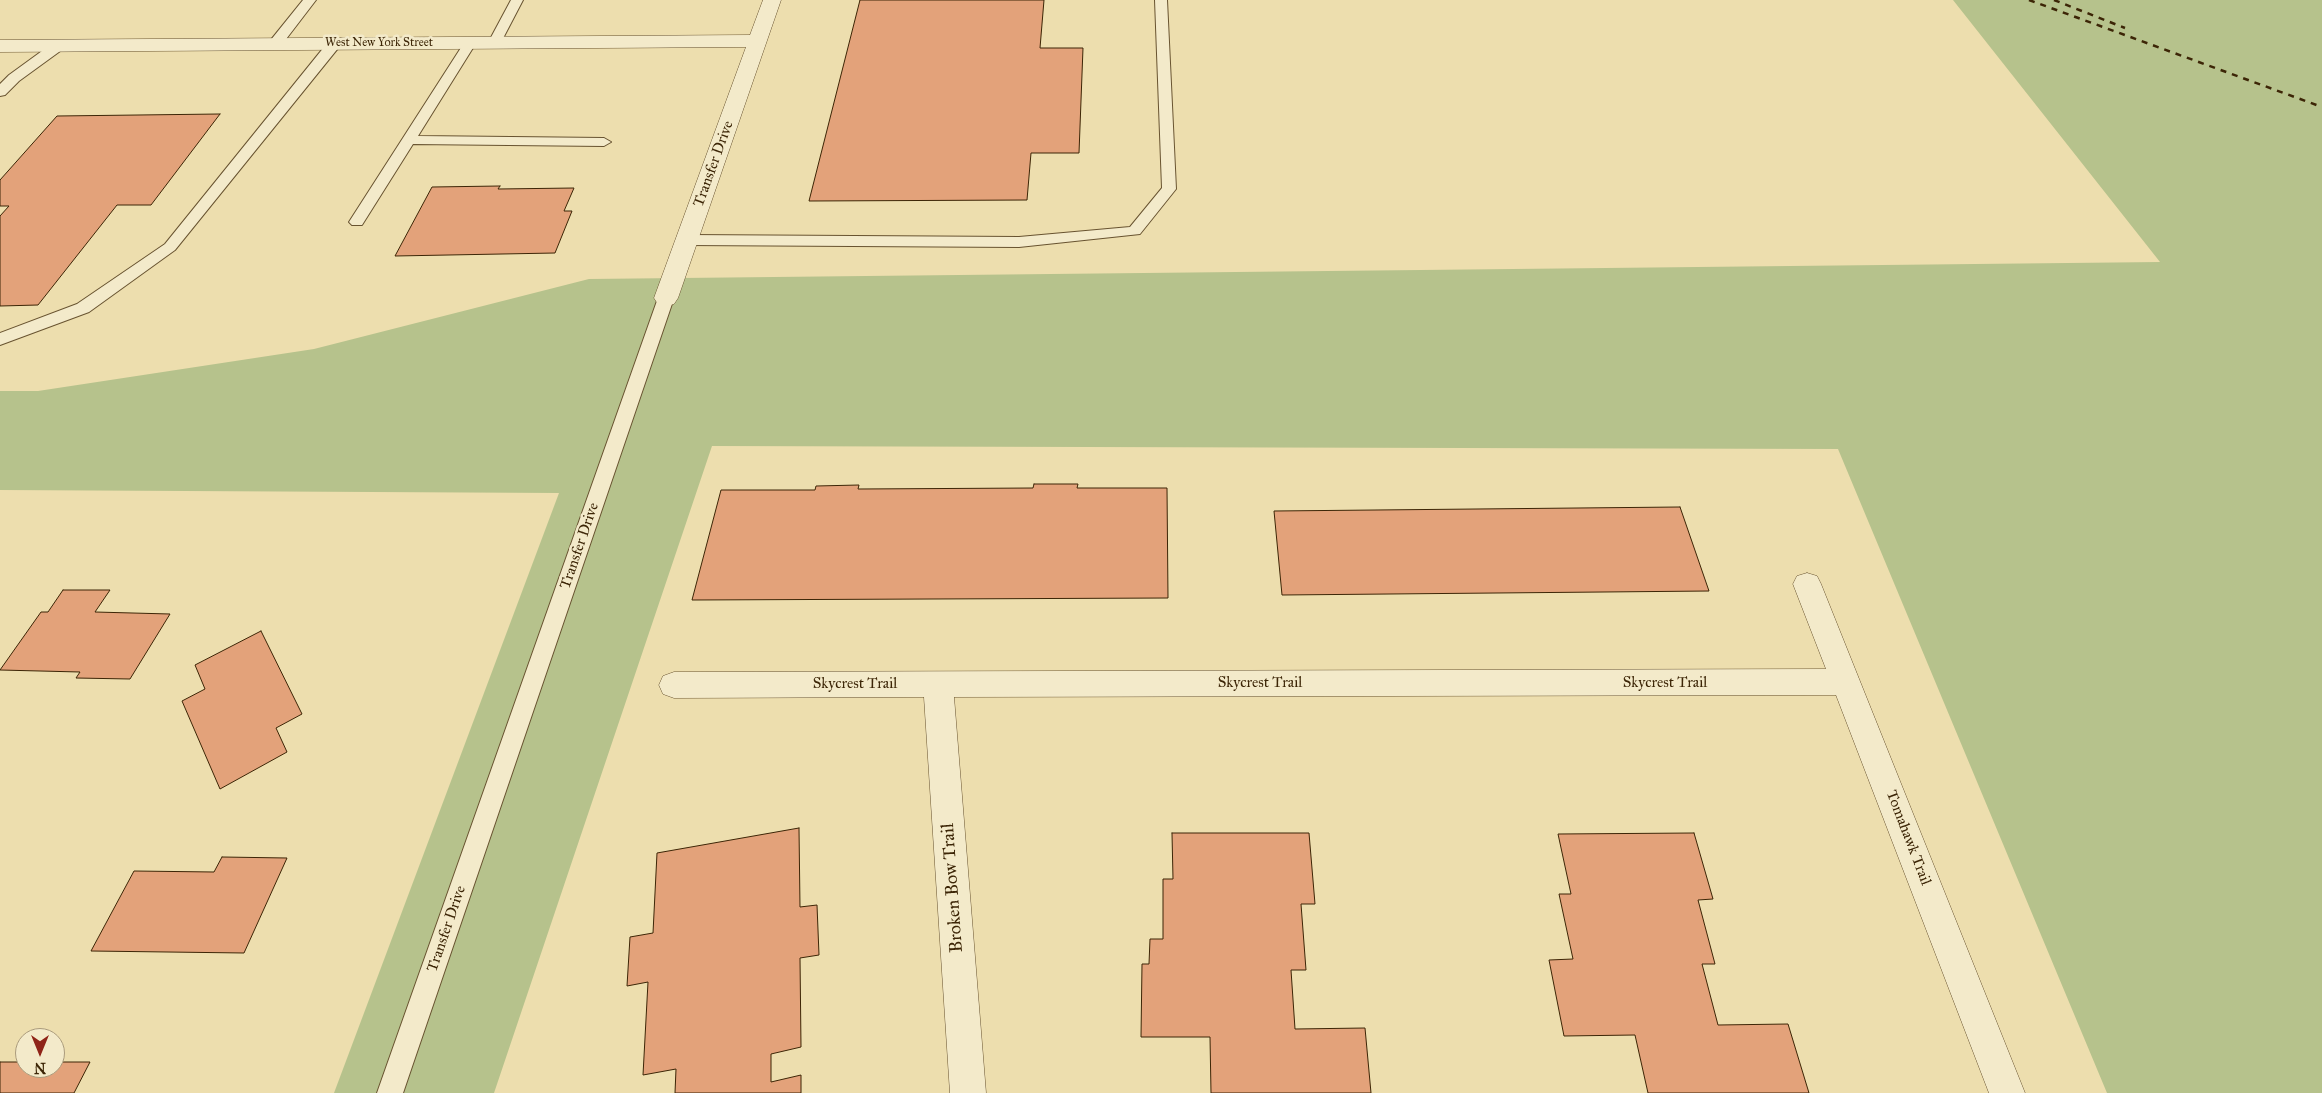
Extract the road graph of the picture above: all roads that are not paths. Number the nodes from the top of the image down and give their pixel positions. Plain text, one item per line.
1 (310, 0) edge
2 (518, 0) edge
3 (772, 0) edge
4 (1161, 0) edge
5 (758, 41) junction
6 (470, 43) junction
7 (494, 43) junction
8 (275, 44) junction
9 (334, 44) junction
10 (0, 46) edge
11 (58, 46) junction
12 (0, 92) edge
13 (409, 140) junction
14 (604, 142) dead end
15 (357, 222) dead end
16 (687, 240) junction
17 (666, 298) joint
18 (0, 339) edge
19 (1807, 584) dead end
20 (1847, 682) junction
21 (938, 683) junction
22 (674, 685) dead end
23 (390, 1093) edge
24 (968, 1093) edge
25 (2007, 1093) edge

1 - 8 lane
2 - 7 lane
3 - 5 street, Transfer Drive
4 - 16 lane
5 - 7 street, West New York Street
5 - 16 street, Transfer Drive
6 - 7 street, West New York Street
6 - 9 street, West New York Street
6 - 13 lane
8 - 9 street, West New York Street
8 - 11 street, West New York Street
9 - 18 lane
10 - 11 street, West New York Street
11 - 12 lane
13 - 14 lane
13 - 15 lane
16 - 17 street, Transfer Drive
17 - 23 lane, Transfer Drive
19 - 20 street, Tomahawk Trail
20 - 21 street, Skycrest Trail
20 - 25 street, Tomahawk Trail
21 - 22 street, Skycrest Trail
21 - 24 street, Broken Bow Trail

